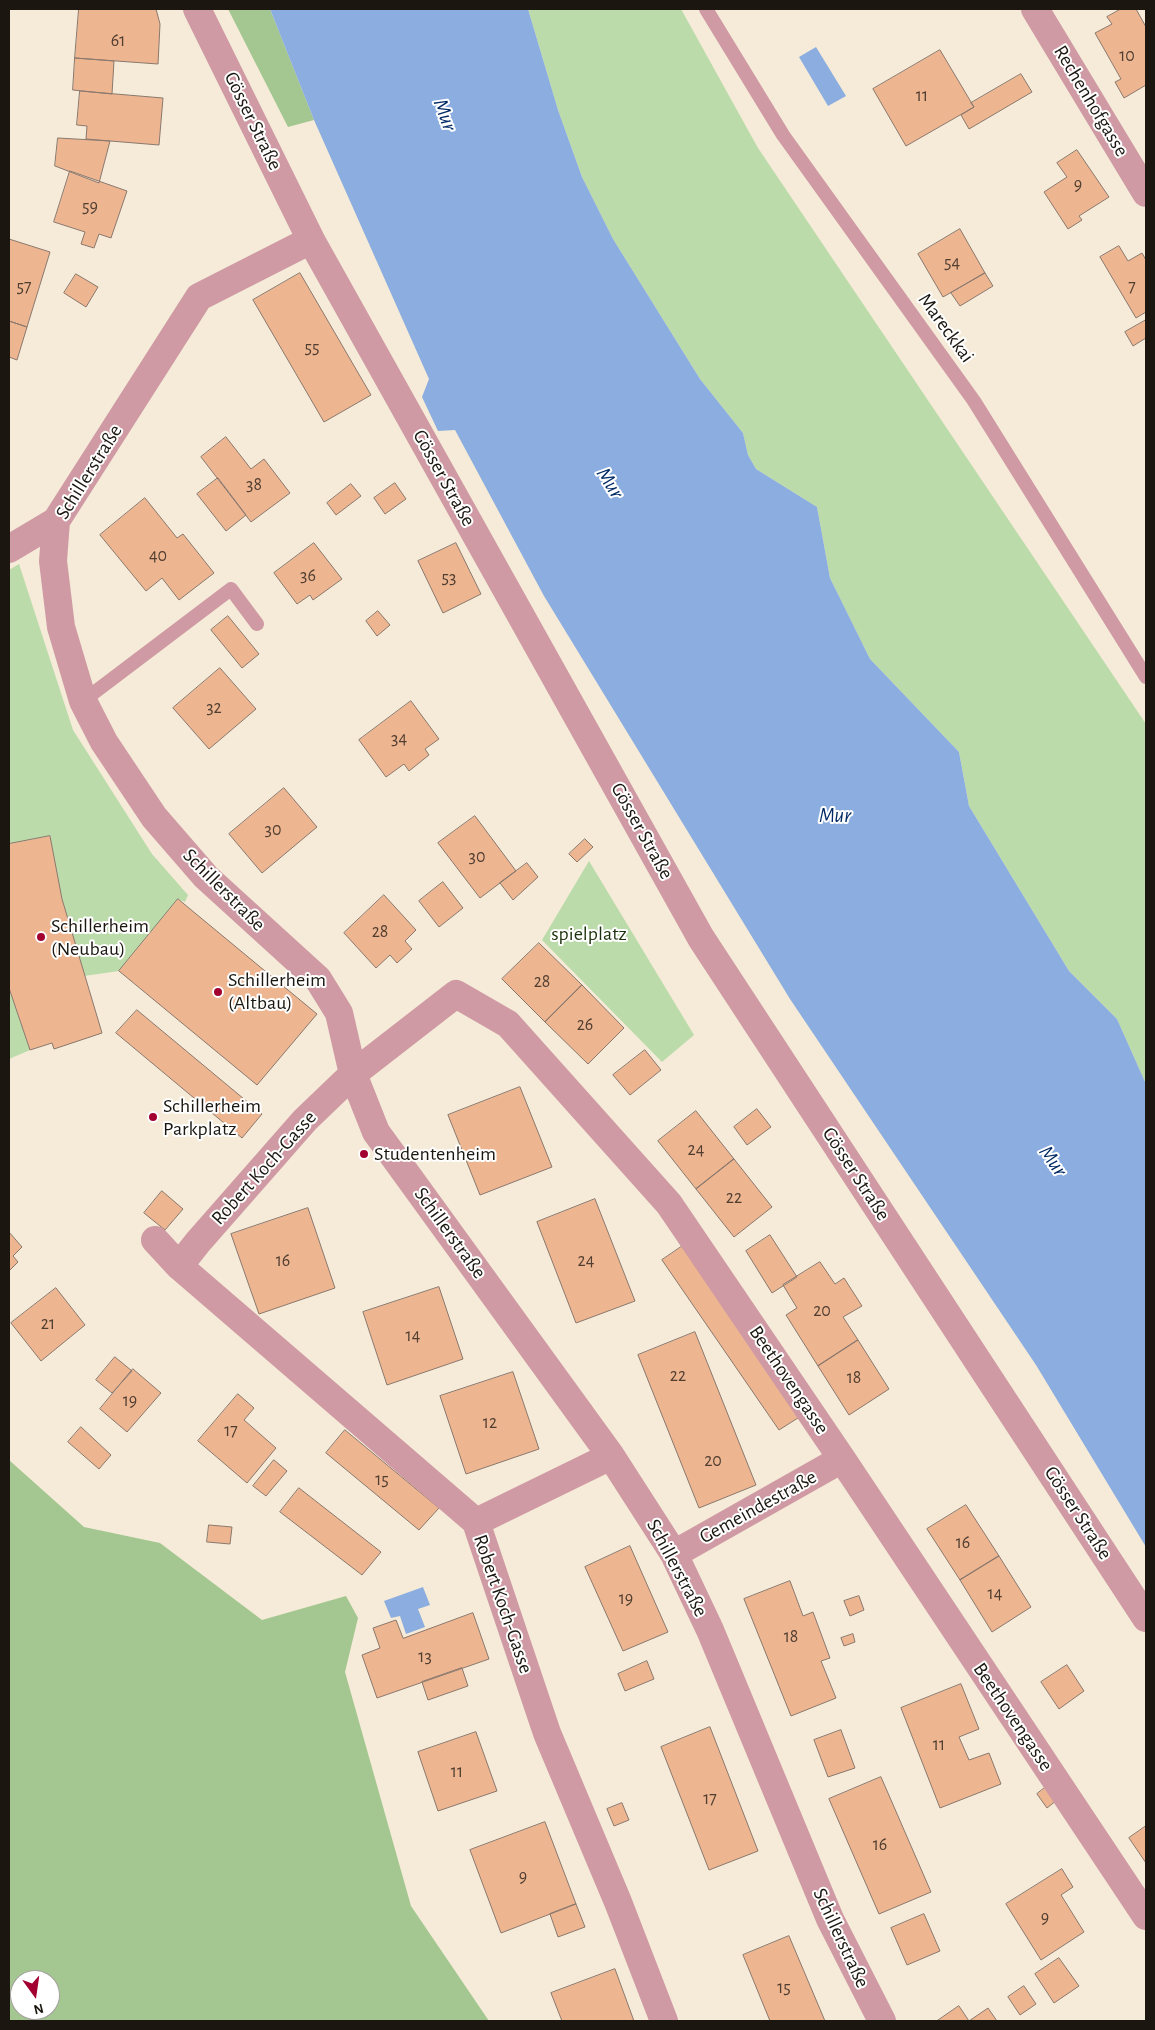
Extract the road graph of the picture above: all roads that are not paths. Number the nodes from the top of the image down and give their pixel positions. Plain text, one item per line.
1 (197, 9) edge
2 (706, 9) edge
3 (1035, 9) edge
4 (1146, 193) edge
5 (311, 240) junction
6 (56, 521) junction
7 (9, 549) edge
8 (257, 624) dead end
9 (1146, 677) edge
10 (83, 701) junction
11 (353, 1074) junction
12 (155, 1240) dead end
13 (180, 1266) junction
14 (611, 1456) junction
15 (842, 1459) junction
16 (476, 1522) junction
17 (674, 1554) junction
18 (1146, 1618) edge
19 (1146, 1916) edge
20 (664, 2021) edge
21 (882, 2021) edge

1 - 5 street, Gösser Straße
2 - 9 lane, Mareckkai
3 - 4 street, Rechenhofgasse
5 - 6 street, Schillerstraße
5 - 18 street, Gösser Straße
6 - 7 street
6 - 10 street, Schillerstraße
8 - 10 lane
10 - 11 street, Schillerstraße
11 - 13 street, Robert Koch-Gasse
11 - 14 street, Schillerstraße
11 - 15 street, Beethovengasse
12 - 13 street, Robert Koch-Gasse
13 - 16 street, Robert Koch-Gasse
14 - 16 street
14 - 17 street, Schillerstraße
15 - 17 street, Gemeindestraße
15 - 19 street, Beethovengasse
16 - 20 street, Robert Koch-Gasse
17 - 21 street, Schillerstraße

